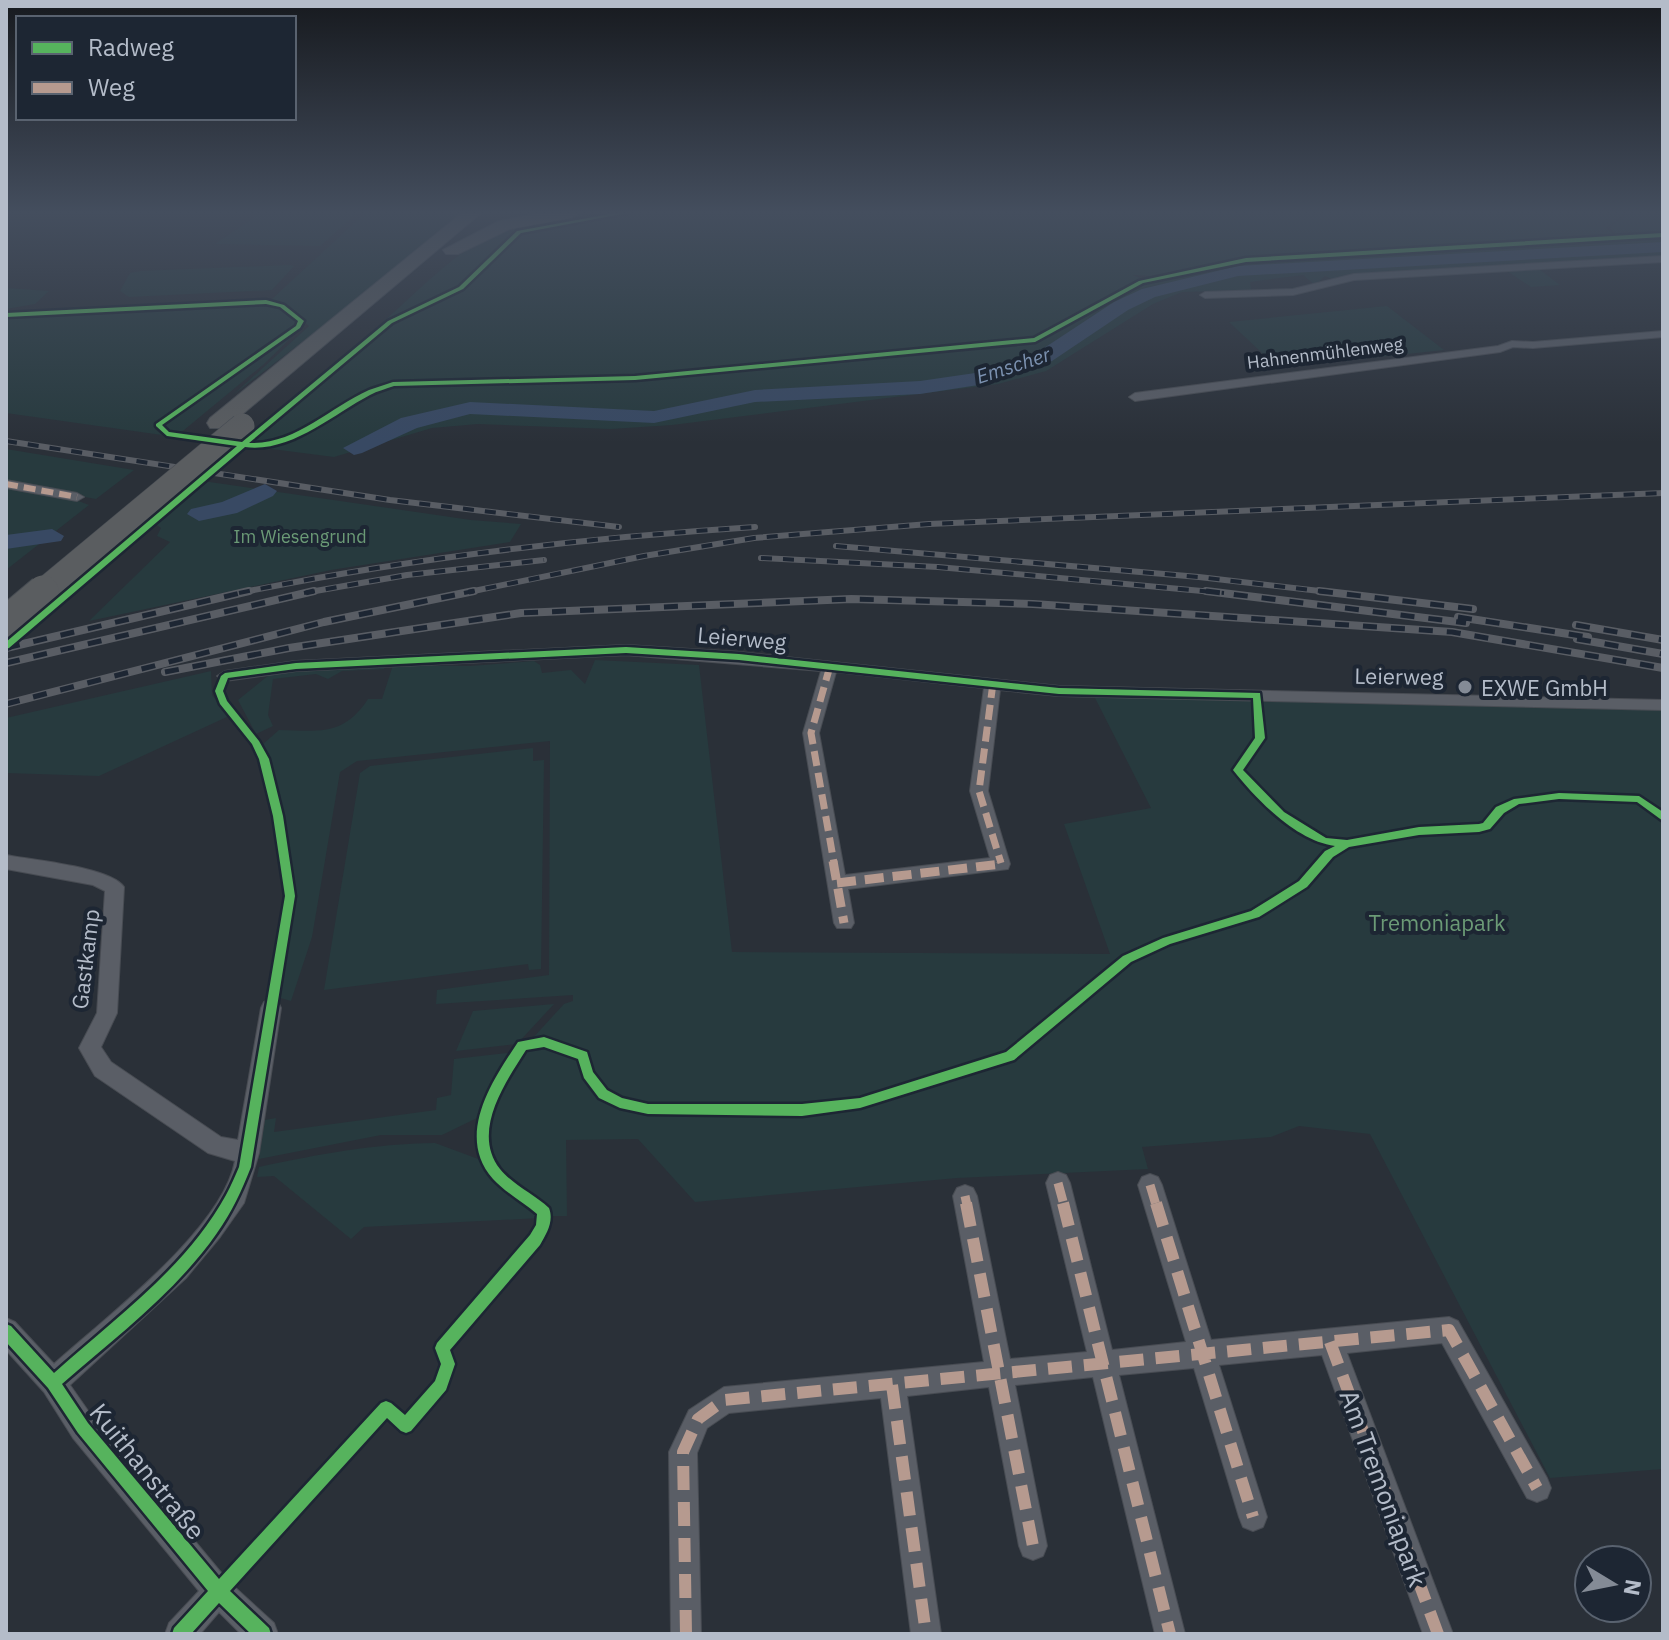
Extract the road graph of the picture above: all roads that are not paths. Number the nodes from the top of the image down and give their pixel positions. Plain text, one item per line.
1 (385, 290) edge
2 (402, 290) edge
3 (1303, 290) edge
4 (1205, 295) dead end
5 (1663, 334) edge
6 (1135, 397) dead end
7 (230, 424) junction
8 (6, 484) edge
9 (77, 497) dead end
10 (6, 593) edge
11 (6, 622) edge
12 (830, 666) junction
13 (225, 676) dead end
14 (993, 683) junction
15 (1663, 705) edge
16 (6, 862) edge
17 (837, 883) junction
18 (844, 923) dead end
19 (271, 1008) dead end
20 (248, 1153) junction
21 (1058, 1183) dead end
22 (1150, 1185) dead end
23 (965, 1196) dead end
24 (6, 1331) edge
25 (1330, 1342) junction
26 (1200, 1353) junction
27 (1103, 1364) junction
28 (999, 1376) junction
29 (53, 1383) junction
30 (892, 1385) junction
31 (1537, 1488) dead end
32 (1253, 1517) dead end
33 (1033, 1546) dead end
34 (218, 1591) junction
35 (180, 1634) edge
36 (263, 1634) edge
37 (686, 1634) edge
38 (926, 1634) edge
39 (1170, 1634) edge
40 (1438, 1634) edge

1 - 7 highway
2 - 7 highway
3 - 4 street
5 - 6 street, Hahnenmühlenweg
7 - 10 highway
7 - 11 highway, bridge
8 - 9 street
12 - 13 street, Leierweg
12 - 14 street, Leierweg
12 - 17 street
14 - 15 street, Leierweg
14 - 17 street
16 - 20 street, Gastkamp
17 - 18 street
19 - 20 street
20 - 29 street
21 - 27 street
22 - 26 street
23 - 28 street
24 - 29 street, Kuithanstraße
25 - 26 street
25 - 31 street
25 - 40 street, Am Tremoniapark
26 - 27 street
26 - 32 street
27 - 28 street
27 - 39 street
28 - 30 street
28 - 33 street
29 - 34 street, Kuithanstraße
30 - 37 street
30 - 38 street
34 - 35 street
34 - 36 street, Kuithanstraße

